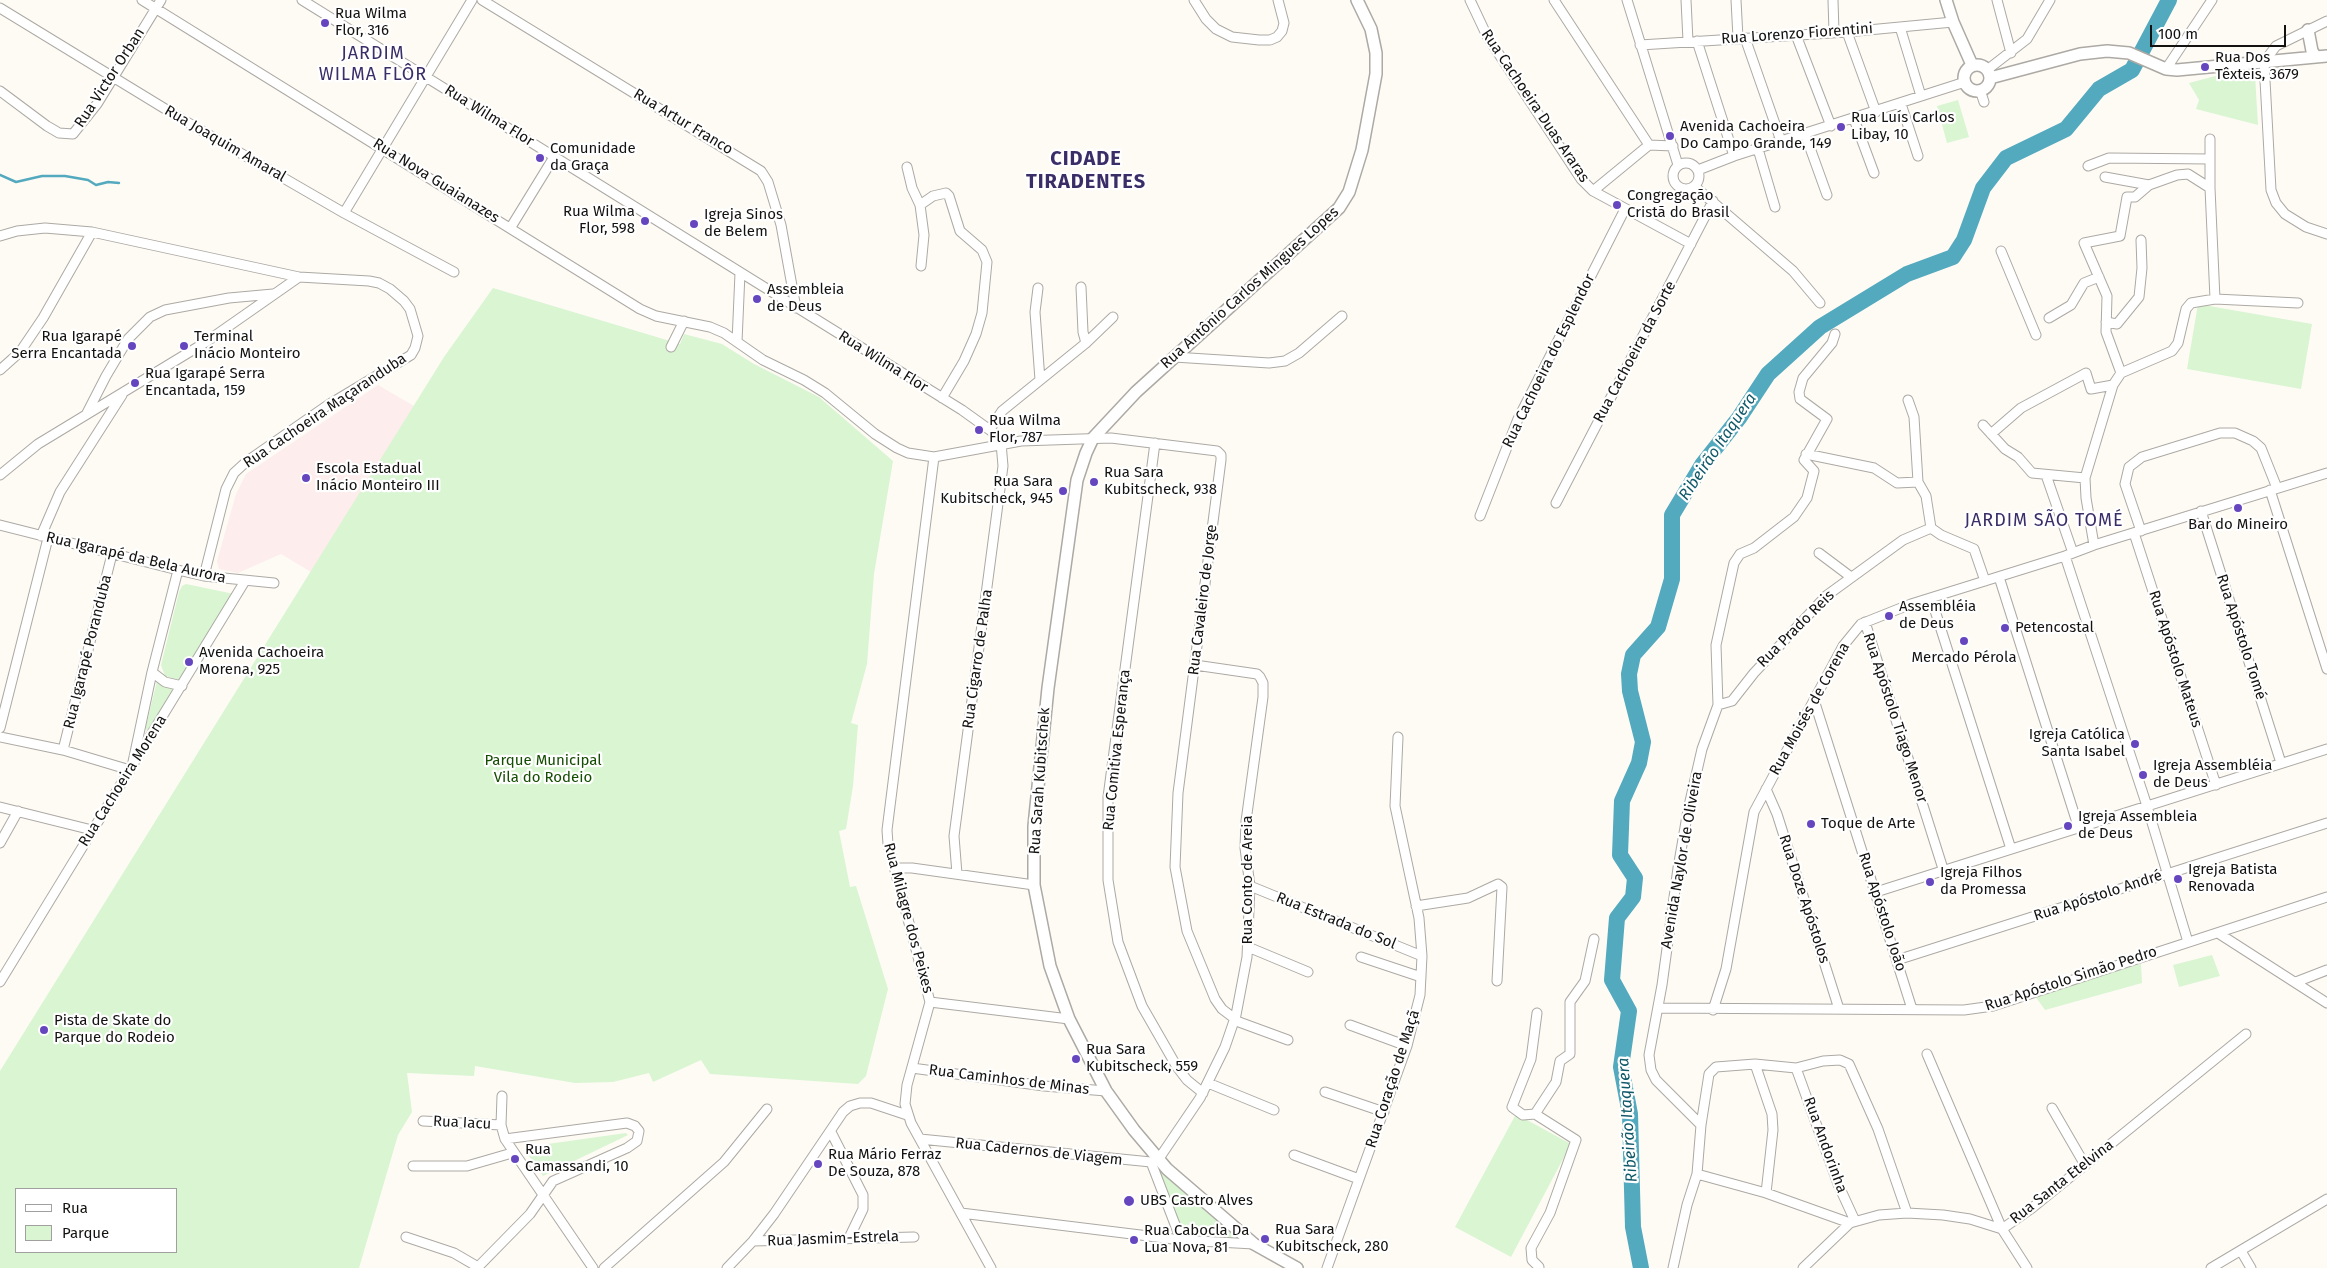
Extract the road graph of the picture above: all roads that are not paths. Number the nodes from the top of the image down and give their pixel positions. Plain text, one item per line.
1 (142, 0) edge
2 (161, 0) edge
3 (302, 0) edge
4 (472, 0) edge
5 (482, 0) edge
6 (1194, 0) edge
7 (1278, 0) edge
8 (1357, 0) edge
9 (1470, 0) edge
10 (1554, 0) edge
11 (1626, 0) edge
12 (1686, 0) edge
13 (1736, 0) edge
14 (1833, 0) edge
15 (1946, 0) edge
16 (1997, 0) edge
17 (2050, 0) edge
18 (2212, 0) edge
19 (0, 8) edge
20 (156, 9) junction
21 (2327, 21) edge
22 (1953, 22) junction
23 (1900, 27) junction
24 (2308, 30) junction
25 (1834, 32) junction
26 (1847, 32) junction
27 (1796, 35) junction
28 (1742, 38) junction
29 (1693, 41) junction
30 (1640, 45) junction
31 (2011, 53) junction
32 (2321, 57) edge
33 (2264, 62) junction
34 (1972, 65) junction
35 (2166, 69) junction
36 (1989, 74) junction
37 (428, 77) junction
38 (114, 78) junction
39 (1965, 82) junction
40 (1980, 90) junction
41 (0, 91) edge
42 (1921, 96) junction
43 (1984, 102) dead end
44 (1901, 104) junction
45 (1876, 112) junction
46 (1854, 118) junction
47 (1831, 126) junction
48 (1805, 134) junction
49 (2210, 139) dead end
50 (1781, 141) junction
51 (1649, 145) junction
52 (1673, 146) junction
53 (384, 149) junction
54 (1758, 149) junction
55 (1734, 156) junction
56 (1918, 156) dead end
57 (554, 157) junction
58 (2210, 159) junction
59 (1678, 165) junction
60 (2088, 166) dead end
61 (906, 167) dead end
62 (1698, 170) junction
63 (1874, 174) dead end
64 (2105, 177) dead end
65 (2149, 185) junction
66 (1694, 186) junction
67 (2210, 188) junction
68 (1593, 192) junction
69 (1827, 195) dead end
70 (1713, 201) junction
71 (920, 205) junction
72 (1775, 206) dead end
73 (1625, 209) junction
74 (344, 213) junction
75 (511, 227) junction
76 (92, 232) junction
77 (2327, 234) edge
78 (0, 236) edge
79 (2141, 240) dead end
80 (1691, 244) junction
81 (2001, 251) dead end
82 (921, 266) dead end
83 (454, 272) dead end
84 (740, 273) junction
85 (299, 277) junction
86 (2099, 277) junction
87 (1081, 287) dead end
88 (1038, 288) dead end
89 (274, 294) junction
90 (2215, 299) junction
91 (1820, 303) dead end
92 (2298, 303) dead end
93 (796, 308) junction
94 (1342, 316) dead end
95 (1113, 317) dead end
96 (2049, 318) dead end
97 (684, 321) junction
98 (2106, 322) junction
99 (1835, 334) dead end
100 (2036, 335) dead end
101 (737, 342) junction
102 (1086, 343) junction
103 (671, 348) dead end
104 (1174, 357) junction
105 (0, 370) edge
106 (2121, 373) junction
107 (1040, 380) junction
108 (2113, 385) junction
109 (124, 393) junction
110 (942, 398) junction
111 (1908, 400) dead end
112 (87, 414) junction
113 (1983, 425) dead end
114 (990, 429) junction
115 (1991, 434) junction
116 (1093, 438) junction
117 (1155, 443) junction
118 (1001, 444) junction
119 (1806, 454) junction
120 (934, 457) junction
121 (2327, 473) edge
122 (0, 475) edge
123 (2046, 475) junction
124 (2085, 478) junction
125 (1918, 482) junction
126 (2273, 489) junction
127 (1556, 503) dead end
128 (2200, 511) junction
129 (1480, 516) dead end
130 (0, 525) edge
131 (1931, 528) junction
132 (2137, 532) junction
133 (44, 537) junction
134 (2094, 545) junction
135 (1819, 553) dead end
136 (112, 554) junction
137 (2069, 555) junction
138 (178, 570) junction
139 (204, 576) junction
140 (1851, 577) junction
141 (1999, 577) junction
142 (245, 581) junction
143 (1986, 581) junction
144 (274, 583) dead end
145 (1930, 598) junction
146 (1865, 622) junction
147 (1195, 665) junction
148 (2327, 669) edge
149 (152, 672) junction
150 (182, 686) junction
151 (1814, 700) junction
152 (1718, 705) junction
153 (0, 728) edge
154 (1398, 736) dead end
155 (0, 737) edge
156 (2327, 748) edge
157 (63, 750) junction
158 (2281, 763) junction
159 (132, 769) junction
160 (2216, 785) junction
161 (1766, 789) junction
162 (2147, 806) junction
163 (0, 807) edge
164 (18, 811) junction
165 (2327, 824) edge
166 (2079, 828) junction
167 (92, 830) junction
168 (0, 843) edge
169 (2012, 849) junction
170 (894, 868) junction
171 (1944, 872) junction
172 (958, 874) junction
173 (2168, 874) junction
174 (1034, 885) junction
175 (1250, 886) junction
176 (1876, 892) junction
177 (2327, 897) edge
178 (1416, 906) junction
179 (2218, 933) junction
180 (1594, 940) dead end
181 (2188, 942) junction
182 (1248, 947) junction
183 (1422, 956) junction
184 (1361, 957) dead end
185 (1897, 960) junction
186 (2327, 970) edge
187 (1308, 972) dead end
188 (1422, 977) junction
189 (1497, 981) dead end
190 (0, 982) edge
191 (2296, 982) junction
192 (930, 1002) junction
193 (2327, 1003) edge
194 (1658, 1008) junction
195 (1839, 1009) junction
196 (1912, 1009) junction
197 (1713, 1010) junction
198 (1537, 1014) dead end
199 (1069, 1019) junction
200 (1234, 1019) junction
201 (1350, 1025) dead end
202 (2246, 1034) dead end
203 (1288, 1040) dead end
204 (1407, 1046) junction
205 (1927, 1054) dead end
206 (1754, 1064) junction
207 (912, 1068) junction
208 (1796, 1068) junction
209 (1208, 1083) junction
210 (1106, 1091) junction
211 (1324, 1092) dead end
212 (1203, 1093) junction
213 (502, 1096) dead end
214 (2052, 1108) dead end
215 (767, 1109) dead end
216 (1274, 1110) dead end
217 (1384, 1112) junction
218 (1535, 1114) junction
219 (907, 1115) junction
220 (423, 1121) dead end
221 (501, 1125) junction
222 (1701, 1125) junction
223 (831, 1132) junction
224 (505, 1139) junction
225 (920, 1140) junction
226 (512, 1153) junction
227 (1294, 1155) dead end
228 (1154, 1161) junction
229 (2085, 1165) junction
230 (413, 1166) dead end
231 (1698, 1174) junction
232 (1360, 1179) junction
233 (1766, 1193) junction
234 (542, 1195) junction
235 (2327, 1199) edge
236 (961, 1213) junction
237 (1907, 1213) junction
238 (1852, 1222) junction
239 (2002, 1229) junction
240 (406, 1236) dead end
241 (914, 1236) dead end
242 (849, 1238) junction
243 (1181, 1240) junction
244 (753, 1241) junction
245 (1254, 1244) junction
246 (2241, 1251) junction
247 (477, 1268) edge
248 (593, 1268) edge
249 (604, 1268) edge
250 (727, 1268) edge
251 (990, 1268) edge
252 (1298, 1268) edge
253 (1328, 1268) edge
254 (1539, 1268) edge
255 (1673, 1268) edge
256 (1803, 1268) edge
257 (2027, 1268) edge
258 (2212, 1268) edge
259 (2251, 1268) edge

1 - 20 street, Rua Nova Guaianazes
2 - 20 street, Rua Victor Orban
3 - 37 street, Rua Wilma Flor
4 - 37 street
5 - 93 street, Rua Artur Franco
6 - 7 street
8 - 104 street, Rua Antônio Carlos Mingues Lopes
9 - 68 street, Rua Cachoeira Duas Araras
10 - 51 street
11 - 30 street
12 - 29 street
13 - 28 street
14 - 25 street
15 - 22 street
16 - 31 street
17 - 31 street
18 - 35 street
19 - 38 street, Rua Joaquim Amaral
20 - 38 street, Rua Victor Orban
20 - 53 street, Rua Nova Guaianazes
21 - 24 street
22 - 23 street, Rua Lorenzo Fiorentini
22 - 34 street
23 - 26 street, Rua Lorenzo Fiorentini
23 - 42 street
24 - 32 street
24 - 33 street
25 - 26 street, Rua Lorenzo Fiorentini
25 - 27 street, Rua Lorenzo Fiorentini
26 - 45 street
27 - 28 street, Rua Lorenzo Fiorentini
27 - 47 street
28 - 29 street, Rua Lorenzo Fiorentini
28 - 50 street
29 - 30 street, Rua Lorenzo Fiorentini
29 - 55 street
30 - 52 street
31 - 36 street
32 - 33 street
33 - 35 street
33 - 77 street
34 - 36 street
34 - 39 street
35 - 36 street
36 - 40 street
37 - 53 street
37 - 57 street, Rua Wilma Flor
38 - 41 street, Rua Victor Orban
38 - 74 street, Rua Joaquim Amaral
39 - 40 street
39 - 42 street
40 - 43 street
42 - 44 street
44 - 45 street
44 - 56 street
45 - 46 street
46 - 47 street
46 - 63 street
47 - 48 street
48 - 50 street
48 - 69 street
49 - 58 street
50 - 54 street
51 - 52 street
51 - 68 street
52 - 59 street
53 - 74 street
53 - 75 street, Rua Nova Guaianazes
54 - 55 street
54 - 72 street
55 - 62 street
57 - 75 street
57 - 84 street, Rua Wilma Flor
58 - 60 street
58 - 67 street
59 - 62 street
59 - 66 street
61 - 71 street
62 - 66 street
64 - 65 street
65 - 67 street
65 - 86 street
66 - 70 street
67 - 90 street
68 - 73 street, Rua Cachoeira Duas Araras
70 - 80 street, Rua Cachoeira da Sorte
70 - 91 street
71 - 82 street
71 - 110 street
73 - 80 street, Rua Cachoeira Duas Araras
73 - 129 street, Rua Cachoeira do Esplendor
74 - 83 street, Rua Joaquim Amaral
75 - 97 street, Rua Nova Guaianazes
76 - 78 street, Rua Cachoeira Maçaranduba
76 - 85 street, Rua Cachoeira Maçaranduba
76 - 105 street
79 - 98 street
80 - 127 street, Rua Cachoeira da Sorte
81 - 100 street
84 - 93 street, Rua Wilma Flor
84 - 101 street
85 - 89 street
85 - 139 street, Rua Cachoeira Maçaranduba
86 - 96 street
86 - 98 street
87 - 102 street
88 - 107 street
89 - 109 street
89 - 112 street
90 - 92 street
90 - 106 street
93 - 110 street, Rua Wilma Flor
94 - 104 street
95 - 102 street
97 - 101 street, Rua Nova Guaianazes
97 - 103 street
98 - 106 street
99 - 119 street
101 - 120 street, Rua Nova Guaianazes
102 - 107 street
104 - 116 street, Rua Antônio Carlos Mingues Lopes
106 - 108 street
107 - 114 street
108 - 115 street
108 - 124 street
109 - 112 street
109 - 133 street
110 - 114 street, Rua Wilma Flor
111 - 125 street
112 - 122 street
113 - 115 street
114 - 118 street, Rua Wilma Flor
115 - 123 street
116 - 117 street, Rua Cavaleiro de Jorge
116 - 118 street, Rua Cavaleiro de Jorge
116 - 174 street, Rua Sarah Kubitschek
117 - 147 street, Rua Cavaleiro de Jorge
117 - 212 street, Rua Comitiva Esperança
118 - 120 street, Rua Cavaleiro de Jorge
118 - 172 street, Rua Cigarro de Palha
119 - 125 street
119 - 152 street, Avenida Naylor de Oliveira
120 - 170 street, Rua Milagre dos Peixes
121 - 126 street, Rua Moisés de Corena
123 - 124 street
123 - 137 street
124 - 134 street
125 - 131 street
126 - 128 street, Rua Moisés de Corena
126 - 132 street, Rua Apóstolo Mateus
126 - 148 street, Rua Apóstolo Mateus
128 - 132 street, Rua Moisés de Corena
128 - 158 street, Rua Apóstolo Tomé
130 - 133 street, Rua Igarapé da Bela Aurora
131 - 140 street, Rua Prado Reis
131 - 143 street
132 - 134 street, Rua Moisés de Corena
132 - 160 street, Rua Apóstolo Mateus
133 - 136 street, Rua Igarapé da Bela Aurora
133 - 153 street
134 - 137 street, Rua Moisés de Corena
135 - 140 street
136 - 138 street, Rua Igarapé da Bela Aurora
136 - 157 street, Rua Igarapé Poranduba
137 - 141 street, Rua Moisés de Corena
137 - 162 street
138 - 139 street, Rua Igarapé da Bela Aurora
138 - 149 street
139 - 142 street, Rua Igarapé da Bela Aurora
140 - 152 street, Rua Prado Reis
141 - 143 street, Rua Moisés de Corena
141 - 166 street
142 - 144 street, Rua Igarapé da Bela Aurora
142 - 150 street, Rua Cachoeira Morena
143 - 145 street, Rua Moisés de Corena
145 - 146 street, Rua Moisés de Corena
145 - 169 street
146 - 151 street, Rua Moisés de Corena
146 - 171 street, Rua Apóstolo Tiago Menor
147 - 175 street, Rua Conto de Areia
147 - 200 street, Rua Cavaleiro de Jorge
149 - 150 street
149 - 159 street
150 - 159 street, Rua Cachoeira Morena
151 - 161 street, Rua Moisés de Corena
151 - 176 street, Rua Apóstolo João
152 - 194 street, Avenida Naylor de Oliveira
154 - 178 street, Rua Coração de Maçã
155 - 157 street
156 - 158 street
157 - 159 street
158 - 160 street
159 - 167 street, Rua Cachoeira Morena
160 - 162 street
161 - 195 street, Rua Doze Apóstolos
161 - 197 street, Rua Moisés de Corena
162 - 166 street
162 - 173 street
163 - 164 street
164 - 167 street
164 - 168 street
165 - 173 street, Rua Apóstolo André
166 - 169 street
167 - 190 street, Rua Cachoeira Morena
169 - 171 street
170 - 172 street
170 - 192 street, Rua Milagre dos Peixes
171 - 176 street
172 - 174 street
173 - 181 street
173 - 185 street, Rua Apóstolo André
174 - 199 street, Rua Sarah Kubitschek
175 - 182 street, Rua Conto de Areia
175 - 183 street, Rua Estrada do Sol
176 - 185 street, Rua Apóstolo João
177 - 179 street, Rua Apóstolo Simão Pedro
178 - 183 street, Rua Coração de Maçã
178 - 189 street
179 - 181 street, Rua Apóstolo Simão Pedro
179 - 191 street
180 - 218 street
181 - 196 street, Rua Apóstolo Simão Pedro
182 - 187 street
182 - 200 street, Rua Conto de Areia
183 - 188 street, Rua Coração de Maçã
184 - 188 street
185 - 196 street, Rua Apóstolo João
186 - 191 street
188 - 204 street, Rua Coração de Maçã
191 - 193 street
192 - 199 street
192 - 207 street, Rua Milagre dos Peixes
194 - 197 street, Rua Apóstolo Simão Pedro
194 - 222 street, Avenida Naylor de Oliveira
195 - 196 street, Rua Apóstolo Simão Pedro
195 - 197 street, Rua Apóstolo Simão Pedro
198 - 218 street
199 - 210 street, Rua Sarah Kubitschek
200 - 203 street
200 - 209 street, Rua Conto de Areia
201 - 204 street
202 - 229 street, Rua Santa Etelvina
204 - 217 street, Rua Coração de Maçã
205 - 239 street
206 - 208 street
206 - 222 street
206 - 233 street
207 - 210 street, Rua Caminhos de Minas
207 - 219 street, Rua Milagre dos Peixes
208 - 237 street
208 - 238 street, Rua Andorinha
209 - 212 street, Rua Conto de Areia
209 - 216 street
210 - 228 street, Rua Sarah Kubitschek
211 - 217 street
212 - 228 street, Rua Conto de Areia
213 - 221 street
214 - 229 street
215 - 249 street
217 - 232 street, Rua Coração de Maçã
218 - 254 street
219 - 223 street
219 - 225 street, Rua Milagre dos Peixes
220 - 221 street, Rua Iacu
221 - 224 street
222 - 231 street
223 - 242 street
223 - 244 street
224 - 226 street
224 - 234 street
225 - 228 street, Rua Cadernos de Viagem
225 - 236 street, Rua Milagre dos Peixes
226 - 230 street
226 - 234 street
227 - 232 street
228 - 243 street
228 - 245 street, Rua Sarah Kubitschek
229 - 239 street, Rua Santa Etelvina
231 - 233 street
231 - 255 street
232 - 253 street, Rua Coração de Maçã
233 - 238 street
234 - 247 street
234 - 248 street
235 - 246 street
236 - 243 street
236 - 251 street, Rua Milagre dos Peixes
237 - 238 street, Rua Santa Etelvina
237 - 239 street, Rua Santa Etelvina
238 - 256 street, Rua Santa Etelvina
239 - 257 street
240 - 247 street
241 - 242 street, Rua Jasmim-Estrela
242 - 244 street, Rua Jasmim-Estrela
243 - 245 street
244 - 250 street
245 - 252 street, Rua Sarah Kubitschek
246 - 258 street
246 - 259 street

